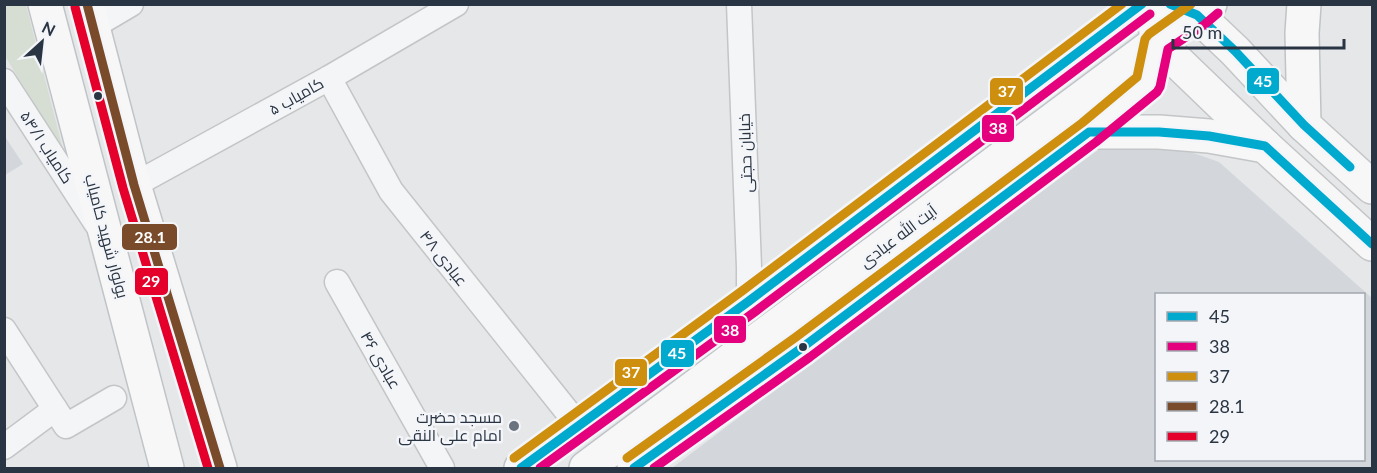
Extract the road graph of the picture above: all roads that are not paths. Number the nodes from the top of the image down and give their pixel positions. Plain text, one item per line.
1 (45, 4) edge
2 (131, 4) edge
3 (456, 4) edge
4 (739, 4) edge
5 (1143, 4) edge
6 (1153, 4) edge
7 (1304, 4) edge
8 (1192, 8) edge
9 (90, 16) edge
10 (1157, 42) junction
11 (329, 78) junction
12 (4, 81) edge
13 (1304, 125) junction
14 (1089, 132) junction
15 (1265, 146) junction
16 (134, 185) junction
17 (1372, 187) edge
18 (108, 243) junction
19 (1372, 244) edge
20 (337, 282) dead end
21 (749, 301) junction
22 (4, 330) edge
23 (114, 398) dead end
24 (55, 410) junction
25 (578, 425) junction
26 (4, 447) edge
27 (222, 466) edge
28 (167, 468) edge
29 (442, 468) edge
30 (521, 468) edge
31 (586, 468) edge
32 (634, 468) edge

1 - 18 main road, بولوار شهید کامیاب
2 - 9 street
3 - 11 street, کامیاب ۵
4 - 21 street, خیابان حجتی
5 - 21 main road
6 - 10 main road
7 - 13 main road
8 - 10 main road, آیت الله عبادی
8 - 13 main road
9 - 16 main road
10 - 14 main road
10 - 15 main road
10 - 31 main road, آیت الله عبادی
11 - 16 street, کامیاب ۵
11 - 25 street, عبادی ۴۸
12 - 18 street, کامیاب ۵۴/۱
13 - 17 main road
14 - 15 main road
14 - 32 main road
15 - 19 main road
16 - 27 main road
18 - 28 main road, بولوار شهید کامیاب
20 - 29 street, عبادی ۴۶
21 - 25 main road
22 - 24 street
23 - 24 street
24 - 26 street
25 - 30 main road

